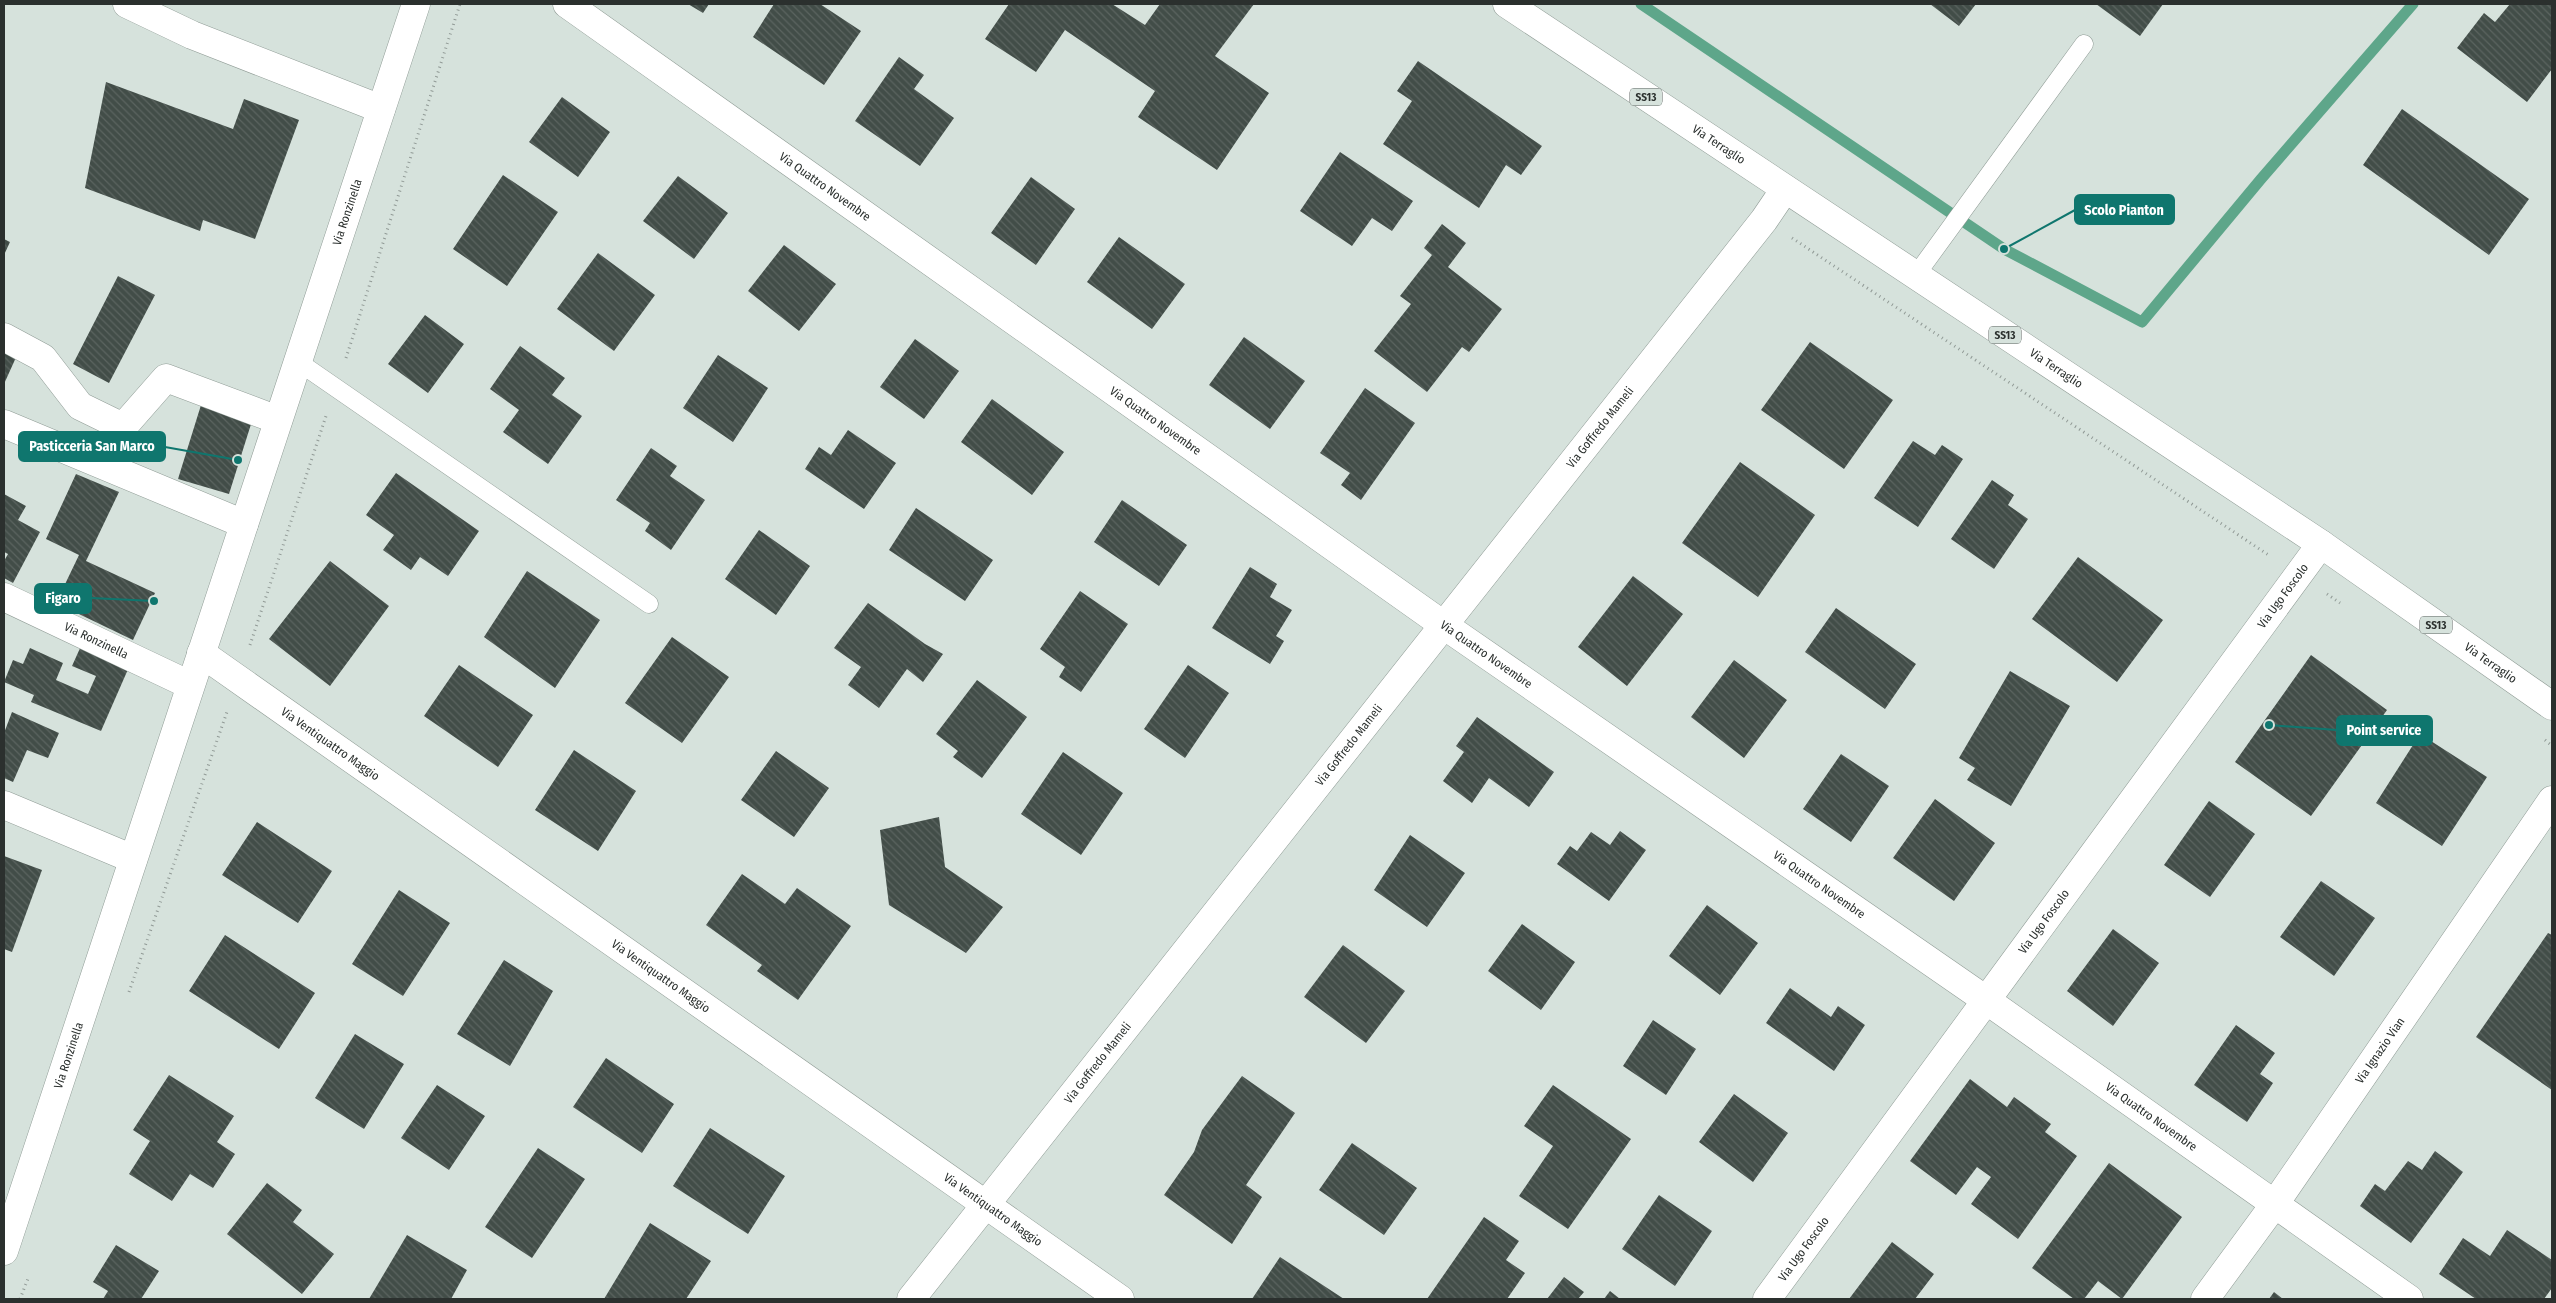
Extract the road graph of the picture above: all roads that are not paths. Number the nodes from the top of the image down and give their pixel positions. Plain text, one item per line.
1 (127, 4) edge
2 (416, 4) edge
3 (567, 4) edge
4 (1506, 4) edge
5 (2084, 44) dead end
6 (381, 109) junction
7 (1785, 189) junction
8 (1916, 275) junction
9 (4, 338) edge
10 (297, 361) junction
11 (278, 420) junction
12 (4, 424) edge
13 (244, 524) junction
14 (2321, 544) junction
15 (4, 597) edge
16 (649, 604) dead end
17 (1445, 626) junction
18 (202, 653) junction
19 (190, 685) junction
20 (2552, 706) edge
21 (2552, 800) edge
22 (4, 805) edge
23 (133, 859) junction
24 (1986, 1000) junction
25 (986, 1205) junction
26 (2274, 1205) junction
27 (10, 1208) edge
28 (4, 1251) edge
29 (911, 1299) edge
30 (1120, 1299) edge
31 (1767, 1299) edge
32 (2205, 1299) edge
33 (2409, 1299) edge

1 - 6 street
2 - 6 street, Via Ronzinella
3 - 17 street, Via Quattro Novembre
4 - 7 street, Via Terraglio / SS13
5 - 8 lane
6 - 10 street, Via Ronzinella
7 - 8 street, Via Terraglio / SS13
7 - 17 street, Via Goffredo Mameli
8 - 14 street, Via Terraglio / SS13
9 - 11 street
10 - 11 street, Via Ronzinella
10 - 16 lane
11 - 13 street, Via Ronzinella
12 - 13 street
13 - 18 street, Via Ronzinella
14 - 20 street, Via Terraglio / SS13
14 - 24 street, Via Ugo Foscolo
15 - 19 street, Via Ronzinella
17 - 24 street, Via Quattro Novembre
17 - 25 street, Via Goffredo Mameli
18 - 19 street, Via Ronzinella
18 - 25 street, Via Ventiquattro Maggio
19 - 23 street, Via Ronzinella
21 - 26 street, Via Ignazio Vian
22 - 23 street
23 - 27 street, Via Ronzinella
24 - 26 street, Via Quattro Novembre
24 - 31 street, Via Ugo Foscolo
25 - 29 street, Via Goffredo Mameli
25 - 30 street, Via Ventiquattro Maggio
26 - 32 street, Via Ignazio Vian
26 - 33 street, Via Quattro Novembre
27 - 28 street, Via Ronzinella

